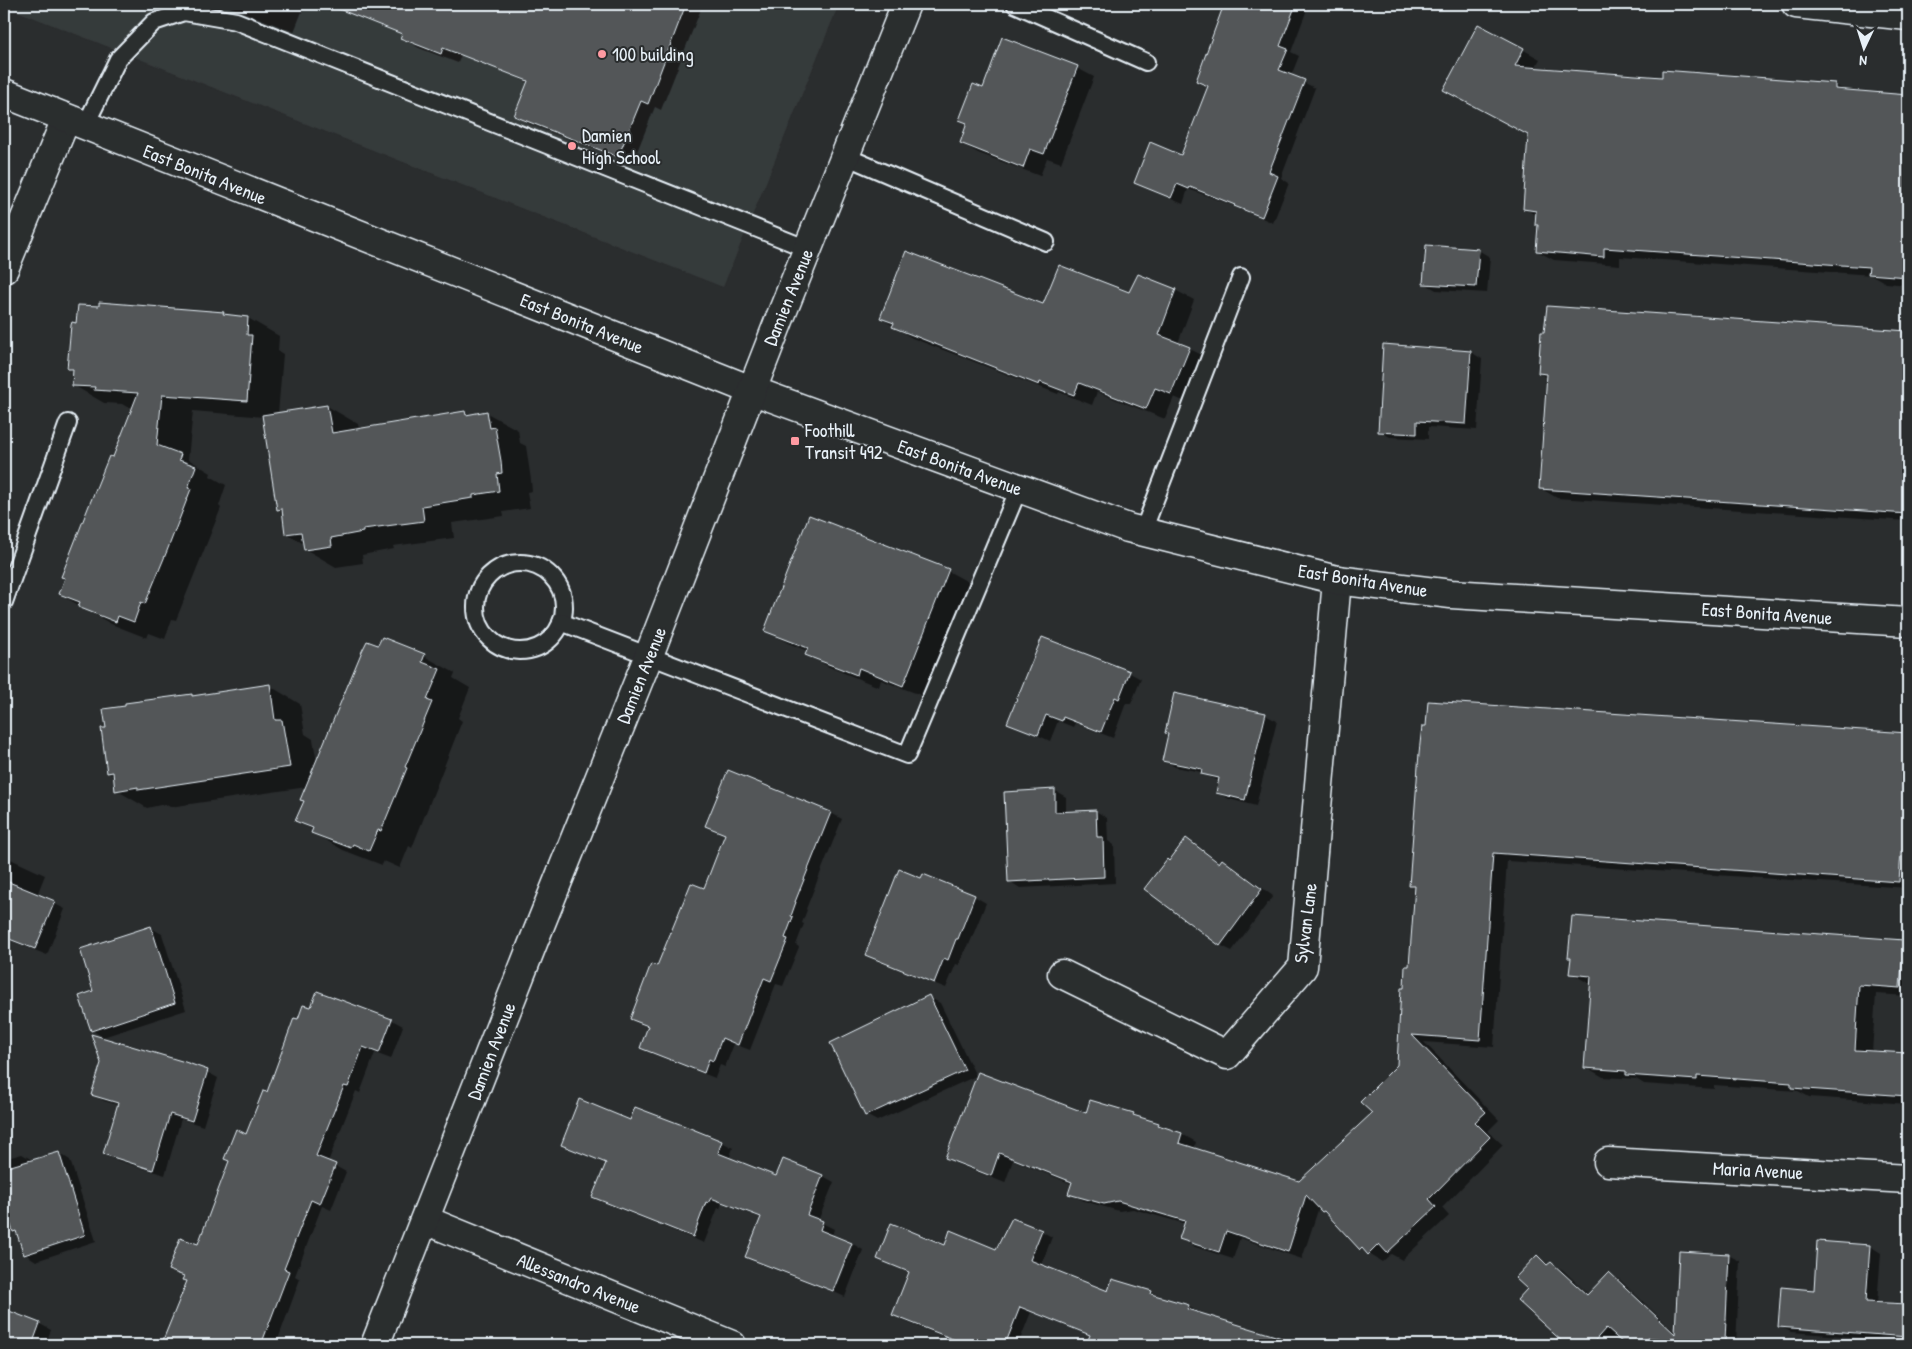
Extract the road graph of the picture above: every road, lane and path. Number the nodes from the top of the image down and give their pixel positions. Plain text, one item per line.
1 (906, 4) edge
2 (1014, 4) edge
3 (1796, 4) edge
4 (1908, 16) edge
5 (1146, 62) dead end
6 (4, 93) edge
7 (75, 122) junction
8 (845, 156) junction
9 (1046, 242) dead end
10 (808, 249) junction
11 (4, 269) edge
12 (1240, 277) dead end
13 (751, 390) junction
14 (68, 423) dead end
15 (1019, 488) junction
16 (1143, 532) junction
17 (1336, 580) junction
18 (4, 602) edge
19 (561, 622) junction
20 (1908, 622) edge
21 (649, 655) junction
22 (1062, 974) dead end
23 (1608, 1162) dead end
24 (1908, 1179) edge
25 (426, 1220) junction
26 (705, 1340) edge
27 (376, 1345) edge
28 (732, 1345) edge

1 - 8 main road, Damien Avenue
2 - 5 lane
3 - 4 main road
6 - 7 main road, East Bonita Avenue
7 - 10 lane
7 - 11 main road
7 - 13 main road, East Bonita Avenue
8 - 9 lane
8 - 10 main road, Damien Avenue
10 - 13 main road, Damien Avenue
12 - 16 lane
13 - 15 main road, East Bonita Avenue
13 - 21 main road, Damien Avenue
14 - 18 lane
15 - 16 main road, East Bonita Avenue
15 - 21 lane
16 - 17 main road, East Bonita Avenue
17 - 20 main road, East Bonita Avenue
17 - 22 main road, Sylvan Lane
19 - 19 lane
19 - 21 lane
21 - 25 main road, Damien Avenue
23 - 24 main road, Maria Avenue
25 - 26 main road, Allessandro Avenue
25 - 27 main road, Damien Avenue
26 - 28 main road, Allessandro Avenue

